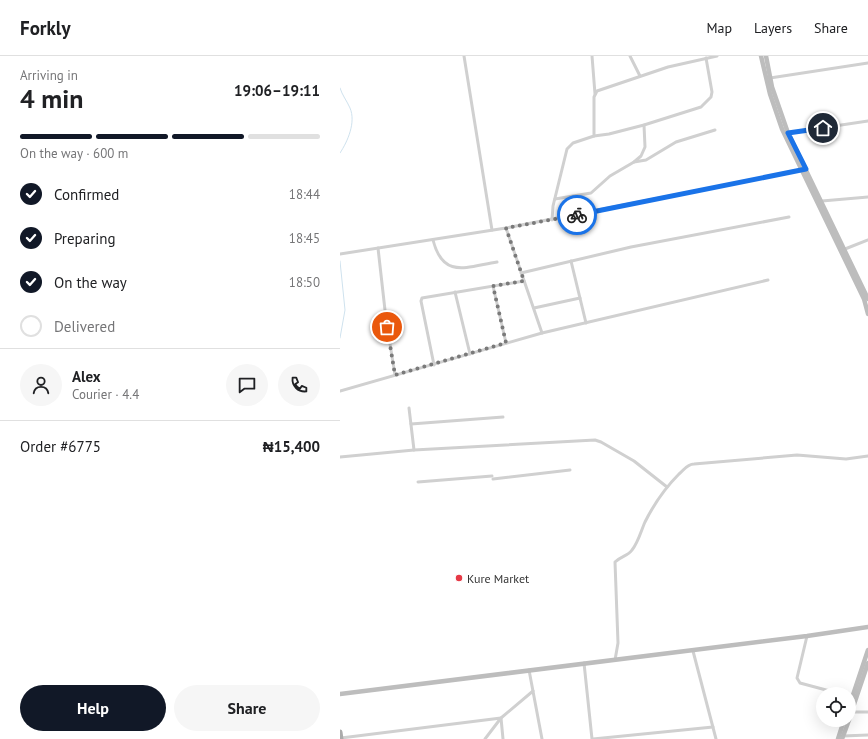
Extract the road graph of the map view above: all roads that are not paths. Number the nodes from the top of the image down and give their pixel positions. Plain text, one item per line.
1 (464, 56) edge
2 (592, 56) edge
3 (630, 56) edge
4 (716, 56) edge
5 (761, 56) edge
6 (766, 56) edge
7 (706, 58) junction
8 (868, 63) edge
9 (640, 76) junction
10 (770, 78) junction
11 (595, 94) junction
12 (868, 121) edge
13 (644, 125) junction
14 (715, 130) dead end
15 (788, 133) junction
16 (594, 136) junction
17 (634, 162) junction
18 (804, 170) junction
19 (868, 197) edge
20 (555, 199) junction
21 (822, 201) junction
22 (789, 217) dead end
23 (552, 220) junction
24 (506, 228) junction
25 (492, 230) junction
26 (433, 240) junction
27 (868, 240) edge
28 (378, 248) junction
29 (845, 249) junction
30 (340, 254) edge
31 (571, 261) junction
32 (497, 262) dead end
33 (521, 273) junction
34 (768, 280) dead end
35 (524, 281) junction
36 (493, 286) junction
37 (455, 292) junction
38 (580, 298) junction
39 (868, 299) edge
40 (534, 308) junction
41 (868, 314) edge
42 (586, 323) junction
43 (542, 333) junction
44 (506, 343) junction
45 (470, 354) junction
46 (434, 365) junction
47 (395, 375) junction
48 (340, 391) edge
49 (409, 408) dead end
50 (503, 417) dead end
51 (411, 424) junction
52 (414, 450) junction
53 (868, 456) edge
54 (340, 457) edge
55 (570, 470) dead end
56 (418, 482) dead end
57 (667, 487) junction
58 (868, 627) edge
59 (807, 636) junction
60 (868, 650) edge
61 (692, 651) junction
62 (615, 660) junction
63 (584, 663) junction
64 (868, 664) edge
65 (529, 670) junction
66 (816, 687) edge
67 (855, 687) edge
68 (533, 691) junction
69 (340, 694) edge
70 (856, 698) edge
71 (856, 712) edge
72 (868, 712) edge
73 (501, 718) junction
74 (713, 727) junction
75 (842, 727) edge
76 (847, 727) edge
77 (340, 732) edge
78 (650, 734) junction
79 (868, 735) edge
80 (620, 737) edge
81 (843, 738) edge
82 (341, 739) edge
83 (485, 739) edge
84 (503, 739) edge
85 (542, 739) edge
86 (593, 739) edge
87 (650, 739) edge
88 (716, 739) edge
89 (838, 739) edge

1 - 25 street
2 - 11 street
3 - 9 street
4 - 7 street
5 - 18 main road
6 - 10 main road
7 - 9 street
7 - 13 street
8 - 10 street
9 - 11 street
10 - 15 main road
11 - 16 street
12 - 15 street
13 - 16 street
13 - 17 street
14 - 17 street
15 - 18 main road
16 - 20 street
17 - 20 street
18 - 21 main road
18 - 23 street
18 - 41 main road
19 - 21 street
20 - 23 street
21 - 29 main road
22 - 31 street
23 - 24 street
24 - 25 street
24 - 33 street
25 - 26 street
26 - 28 street
26 - 32 street
27 - 29 street
28 - 30 street
28 - 47 street
29 - 39 main road
31 - 33 street
31 - 38 street
33 - 35 street
34 - 42 street
35 - 36 street
35 - 40 street
36 - 37 street
36 - 44 street
37 - 45 street
37 - 46 street
38 - 40 street
38 - 42 street
40 - 43 street
42 - 43 street
43 - 44 street
44 - 45 street
45 - 46 street
46 - 47 street
47 - 48 street
49 - 51 street
50 - 51 street
51 - 52 street
52 - 54 street
52 - 57 street
53 - 57 street
55 - 56 street
57 - 62 street
58 - 59 main road
59 - 61 main road
59 - 66 street
60 - 67 main road
61 - 62 main road
61 - 74 street
62 - 63 main road
63 - 65 main road
63 - 86 street
64 - 70 main road
65 - 68 street
65 - 69 main road
68 - 73 street
68 - 85 street
71 - 72 street
73 - 82 street
73 - 83 street
73 - 84 street
74 - 78 street
74 - 88 street
75 - 89 main road
76 - 81 main road
77 - 82 main road
78 - 80 street
78 - 87 street
79 - 81 street
80 - 86 street

